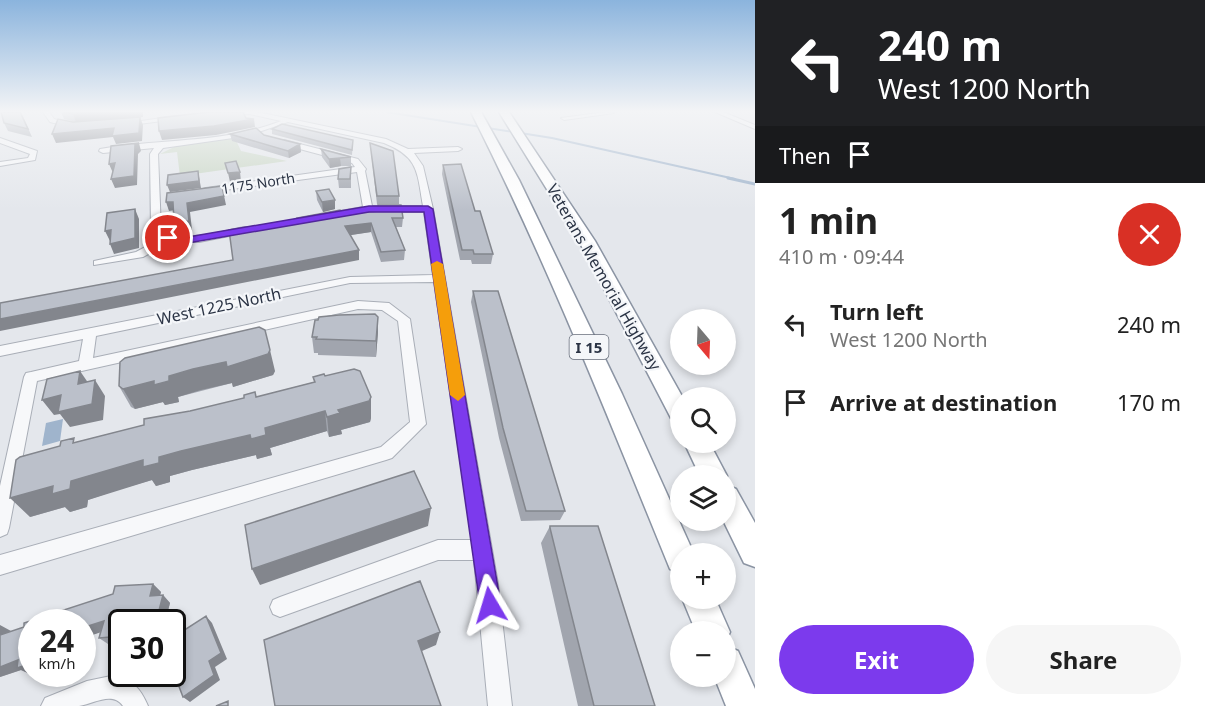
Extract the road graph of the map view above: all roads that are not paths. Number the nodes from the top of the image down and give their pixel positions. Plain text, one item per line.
1 (13, 145) edge
2 (168, 145) edge
3 (296, 145) edge
4 (395, 145) edge
5 (493, 145) edge
6 (527, 145) edge
7 (160, 146) junction
8 (458, 149) dead end
9 (103, 151) dead end
10 (409, 151) junction
11 (0, 164) edge
12 (362, 169) junction
13 (191, 193) edge
14 (167, 197) edge
15 (156, 199) junction
16 (369, 209) junction
17 (428, 209) junction
18 (312, 219) edge
19 (256, 228) edge
20 (168, 238) junction
21 (98, 263) dead end
22 (439, 278) junction
23 (90, 333) junction
24 (0, 351) edge
25 (85, 365) junction
26 (670, 395) edge
27 (736, 517) edge
28 (0, 528) edge
29 (675, 543) edge
30 (483, 550) junction
31 (755, 552) edge
32 (0, 565) edge
33 (280, 607) dead end
34 (736, 687) edge
35 (130, 697) edge
36 (53, 706) edge
37 (500, 706) edge
38 (744, 706) edge

1 - 11 street
2 - 7 street
3 - 12 street
4 - 10 street
5 - 29 highway, Veterans Memorial Highway / I 15
6 - 26 highway, Veterans Memorial Highway
7 - 9 street
7 - 15 street
8 - 10 street
10 - 17 street
12 - 13 street, 1175 North
12 - 16 street
14 - 15 street
15 - 20 street
16 - 17 street
16 - 18 street
17 - 22 street
19 - 20 street
20 - 21 street
22 - 23 street, West 1225 North
22 - 30 street
23 - 24 street, West 1225 North
23 - 25 street
25 - 28 street
25 - 32 street
27 - 31 highway
30 - 33 street
30 - 37 street
34 - 38 highway
35 - 36 street

